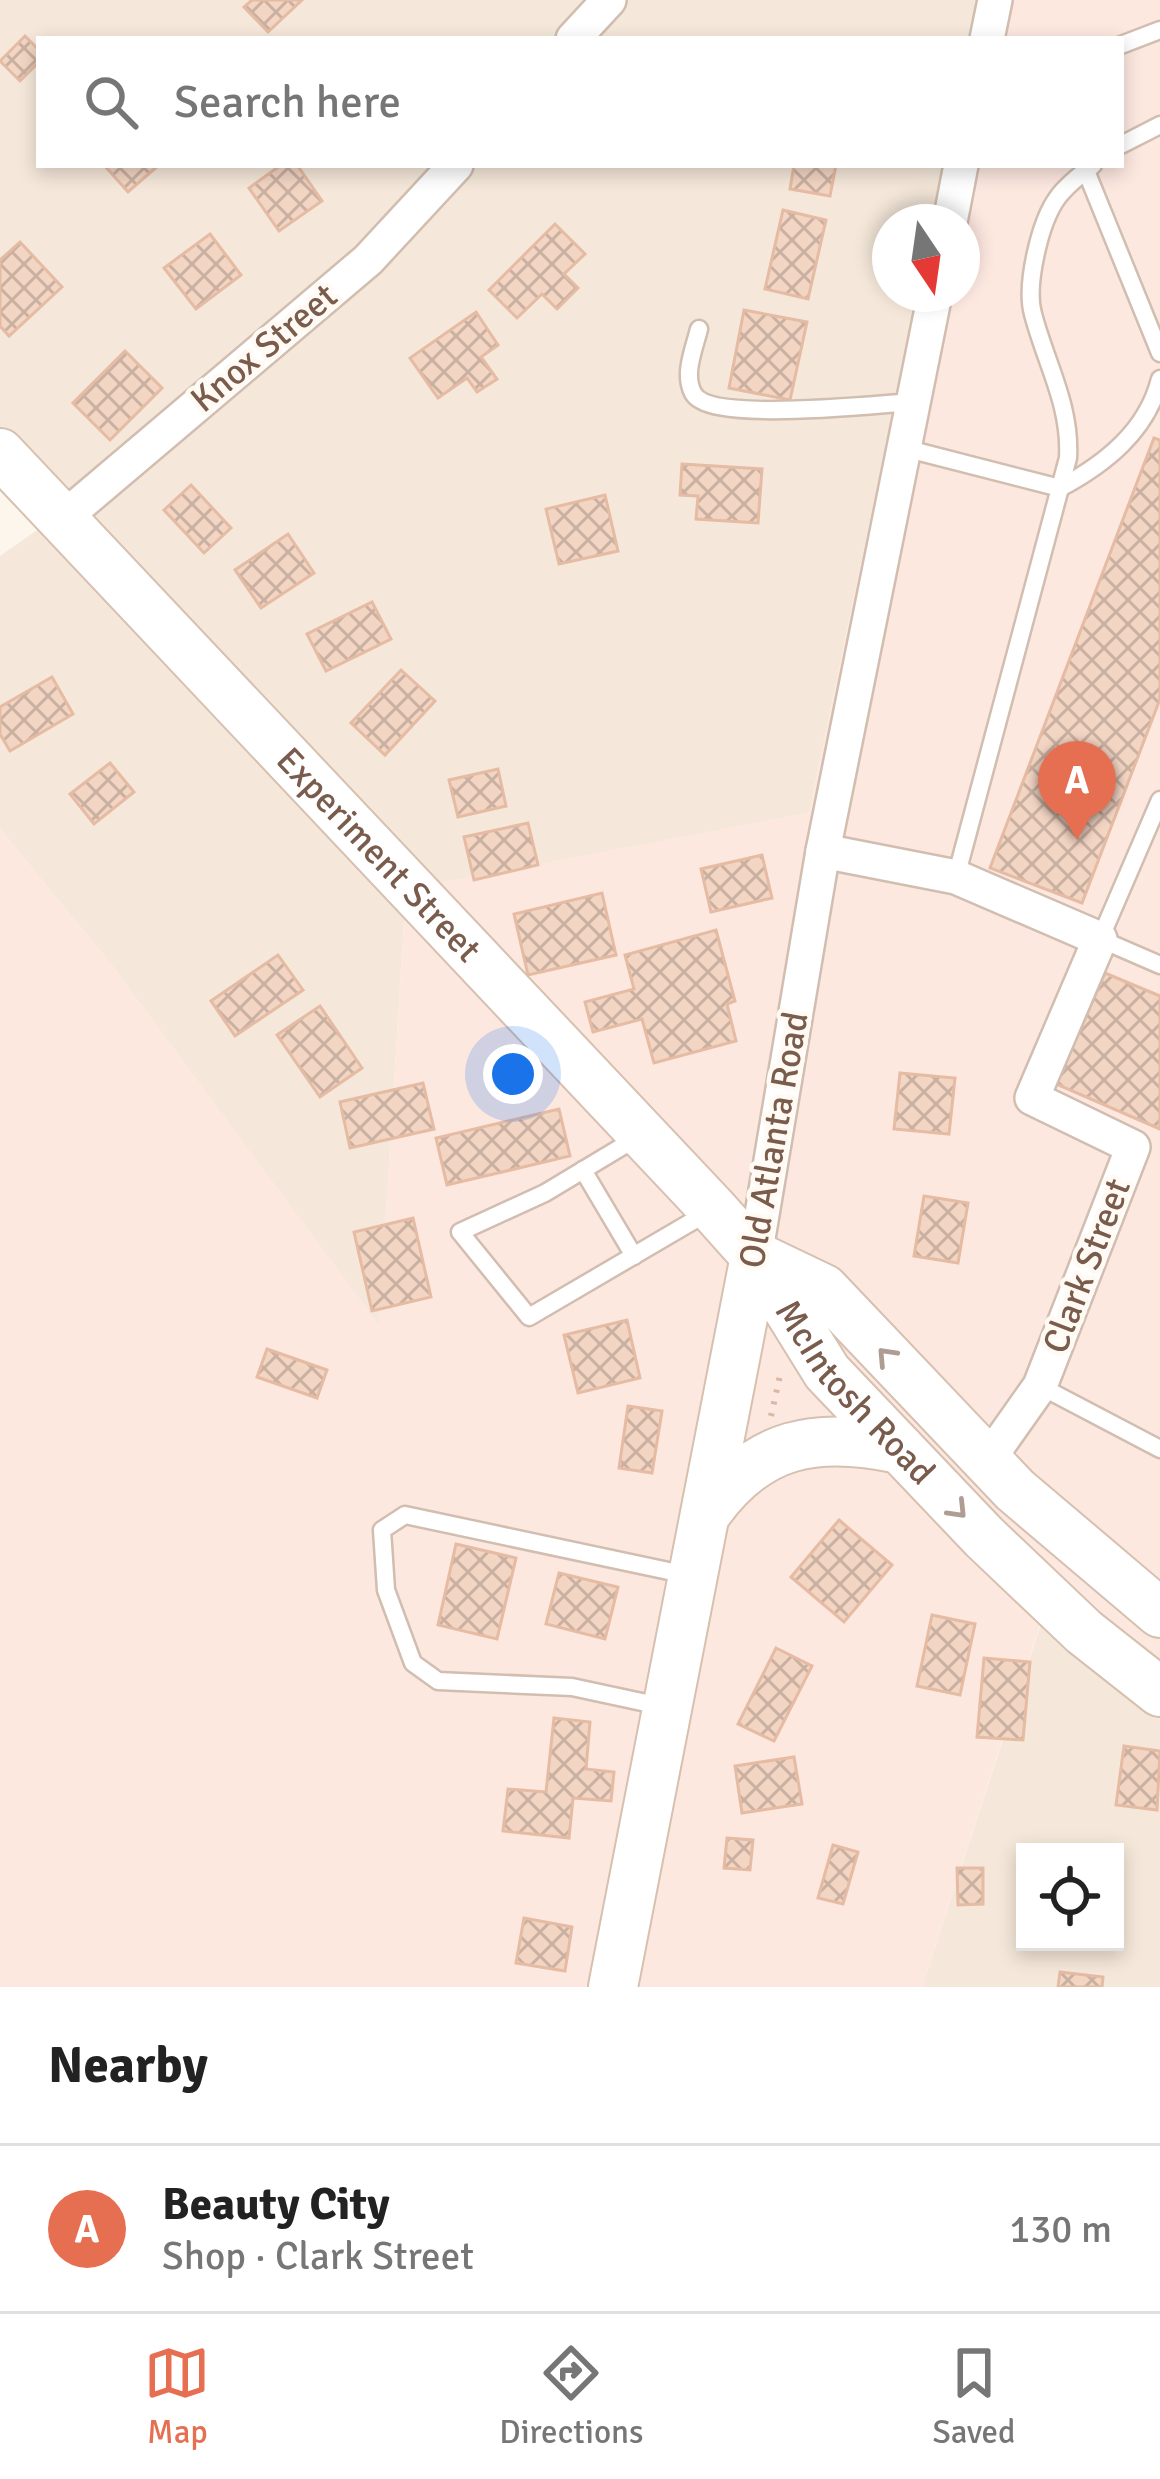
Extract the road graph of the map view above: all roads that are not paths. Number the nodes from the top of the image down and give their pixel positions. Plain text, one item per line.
1 (609, 0) edge
2 (994, 0) edge
3 (1160, 30) edge
4 (576, 36) edge
5 (988, 36) edge
6 (1124, 44) edge
7 (1160, 125) edge
8 (1124, 143) edge
9 (453, 168) edge
10 (960, 168) edge
11 (1086, 168) edge
12 (1087, 168) edge
13 (953, 204) edge
14 (932, 312) edge
15 (699, 329) dead end
16 (1160, 353) edge
17 (1160, 379) edge
18 (914, 402) junction
19 (904, 448) junction
20 (0, 453) edge
21 (1060, 488) junction
22 (61, 520) junction
23 (1160, 800) edge
24 (823, 851) junction
25 (956, 877) junction
26 (1100, 939) junction
27 (1160, 965) edge
28 (644, 1134) junction
29 (584, 1170) junction
30 (713, 1209) junction
31 (634, 1256) junction
32 (755, 1256) junction
33 (1040, 1386) junction
34 (1160, 1448) edge
35 (900, 1449) junction
36 (987, 1461) junction
37 (704, 1518) junction
38 (692, 1576) junction
39 (1160, 1613) edge
40 (1160, 1692) edge
41 (667, 1708) junction
42 (613, 1987) edge

1 - 4 street
2 - 5 street
3 - 6 lane
7 - 8 lane
9 - 22 street, Knox Street
10 - 13 street
11 - 21 lane
12 - 16 lane
14 - 18 street, Old Atlanta Road
15 - 18 lane
17 - 21 lane
18 - 19 street, Old Atlanta Road
19 - 21 lane
19 - 24 street, Old Atlanta Road
20 - 22 main road, Experiment Street
21 - 25 lane
22 - 28 main road, Experiment Street
23 - 26 lane
24 - 25 street
24 - 32 street, Old Atlanta Road
25 - 26 street
26 - 27 lane
26 - 33 street, Clark Street
28 - 29 lane
28 - 30 main road, Experiment Street
29 - 31 lane
29 - 31 lane
30 - 31 lane
30 - 32 main road, Experiment Street
32 - 35 main road, McIntosh Road
36 -> 32 main road, McIntosh Road
32 - 37 main road, Old Atlanta Road
33 - 34 lane
33 - 36 street
35 - 37 main road
35 -> 40 main road, McIntosh Road
36 - 39 main road, McIntosh Road
37 - 38 main road, Old Atlanta Road
38 - 41 main road, Old Atlanta Road
38 - 41 lane
41 - 42 main road, Old Atlanta Road

